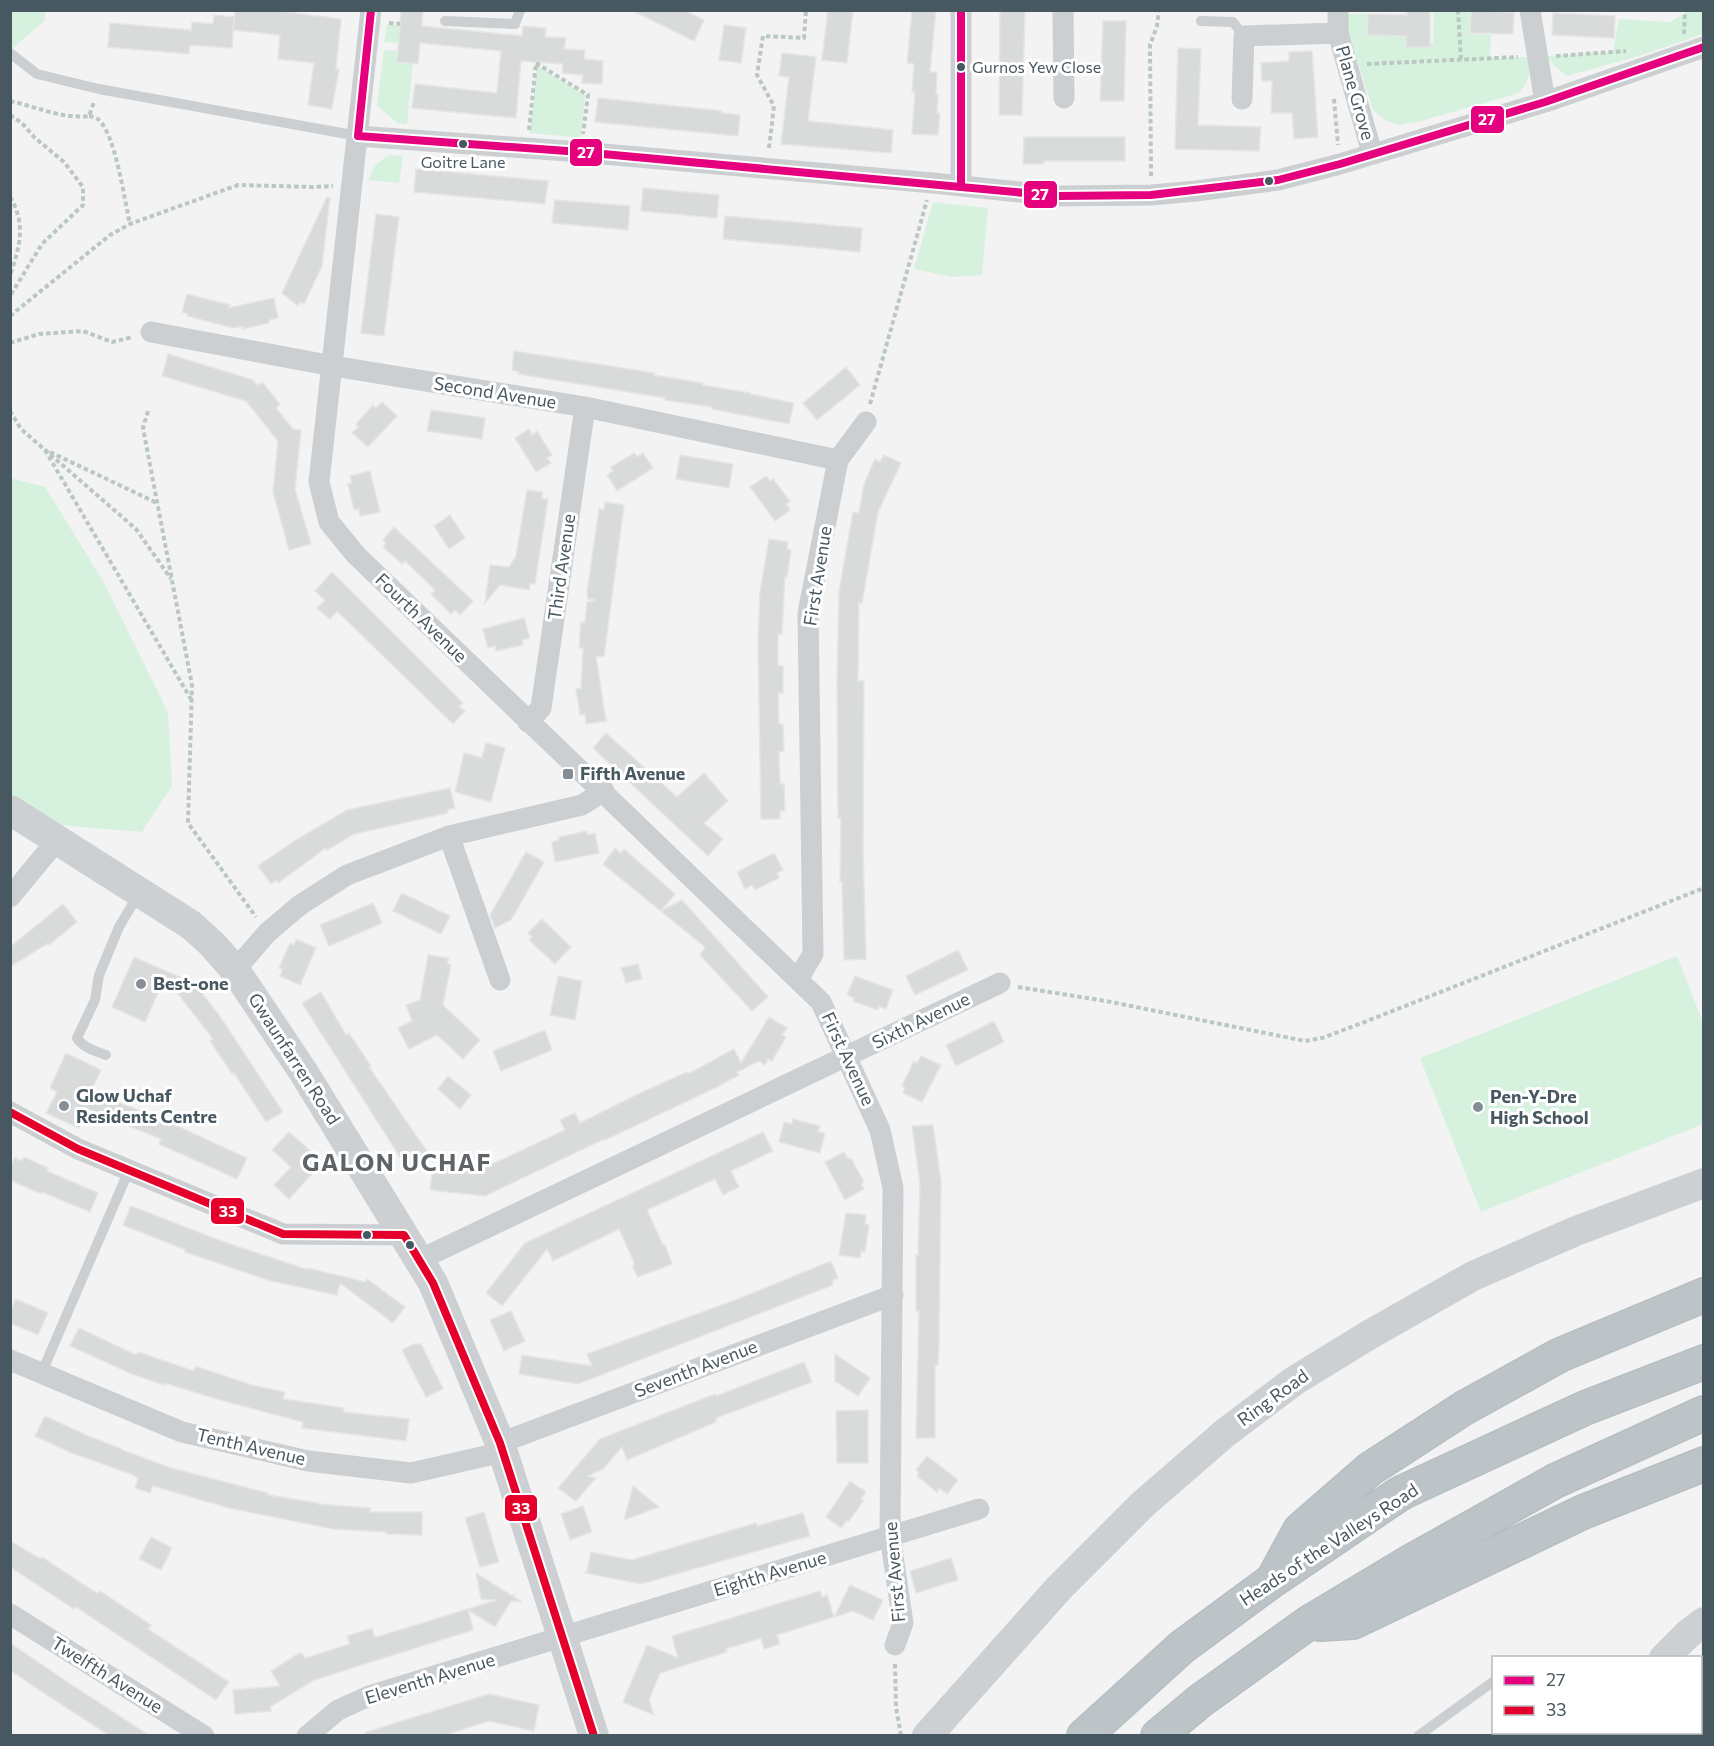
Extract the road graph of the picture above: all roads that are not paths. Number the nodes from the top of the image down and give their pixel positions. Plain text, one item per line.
1 (371, 10) edge
2 (520, 10) edge
3 (961, 10) edge
4 (1063, 10) edge
5 (1338, 10) edge
6 (1530, 10) edge
7 (446, 21) dead end
8 (1201, 21) dead end
9 (1338, 33) junction
10 (1244, 36) junction
11 (1704, 47) edge
12 (10, 53) edge
13 (1064, 98) dead end
14 (1242, 99) dead end
15 (1545, 102) junction
16 (358, 136) junction
17 (1372, 153) junction
18 (961, 185) junction
19 (151, 332) road end
20 (333, 366) junction
21 (585, 407) junction
22 (866, 422) road end
23 (838, 460) junction
24 (528, 722) junction
25 (604, 791) junction
26 (10, 810) edge
27 (448, 836) junction
28 (58, 839) junction
29 (140, 892) junction
30 (10, 897) edge
31 (235, 970) junction
32 (798, 979) junction
33 (500, 980) dead end
34 (1000, 983) road end
35 (106, 1055) dead end
36 (848, 1057) junction
37 (10, 1112) edge
38 (129, 1170) junction
39 (1704, 1183) edge
40 (411, 1247) junction
41 (893, 1295) junction
42 (1704, 1295) edge
43 (10, 1360) edge
44 (1704, 1362) edge
45 (42, 1372) junction
46 (1704, 1413) edge
47 (501, 1448) junction
48 (1704, 1464) edge
49 (979, 1509) dead end
50 (890, 1536) junction
51 (1273, 1580) junction
52 (10, 1614) edge
53 (1704, 1622) edge
54 (1308, 1624) junction
55 (561, 1638) junction
56 (895, 1645) road end
57 (1666, 1656) edge
58 (1492, 1682) edge
59 (204, 1736) edge
60 (307, 1736) edge
61 (594, 1736) edge
62 (927, 1736) edge
63 (1084, 1736) edge
64 (1158, 1736) edge
65 (1418, 1736) edge

1 - 16 street, Fourth Avenue
2 - 7 lane
3 - 18 street
4 - 13 street
5 - 9 street, Plane Grove
6 - 15 street
8 - 10 lane
9 - 10 street, Plane Grove
9 - 17 street, Plane Grove
10 - 14 street
11 - 15 street
12 - 16 lane
15 - 17 street
16 - 18 street
16 - 20 street, Fourth Avenue
17 - 18 street
19 - 20 street, Second Avenue
20 - 21 street, Second Avenue
20 - 24 street, Fourth Avenue
21 - 23 street, Second Avenue
21 - 24 street, Third Avenue
22 - 23 street, First Avenue
23 - 32 street, First Avenue
24 - 25 street, Fourth Avenue
25 - 27 street
25 - 32 street, Fourth Avenue
26 - 28 street, Gwaunfarren Road
27 - 31 street
27 - 33 street
28 - 29 street, Gwaunfarren Road
28 - 30 street
29 - 31 street, Gwaunfarren Road
29 - 35 lane
31 - 40 street, Gwaunfarren Road
32 - 36 street, First Avenue
34 - 36 street, Sixth Avenue
36 - 40 street, Sixth Avenue
36 - 41 street, First Avenue
37 - 38 street
38 - 40 street
38 - 45 lane
39 - 62 street, Ring Road
40 - 47 street, Gwaunfarren Road
41 - 47 street, Seventh Avenue
41 - 50 street, First Avenue
42 - 51 highway
43 - 45 street, Tenth Avenue
44 - 51 highway, Heads of the Valleys Road
45 - 47 street, Tenth Avenue
46 - 54 highway
47 - 55 street, Gwaunfarren Road
48 - 54 highway
49 - 50 street, Eighth Avenue
50 - 55 street, Eighth Avenue
50 - 56 street, First Avenue
51 - 63 highway, Heads of the Valleys Road
52 - 59 street, Twelfth Avenue
53 - 57 street
54 - 64 highway
55 - 60 street, Eleventh Avenue
55 - 61 street, Gwaunfarren Road
58 - 65 lane

